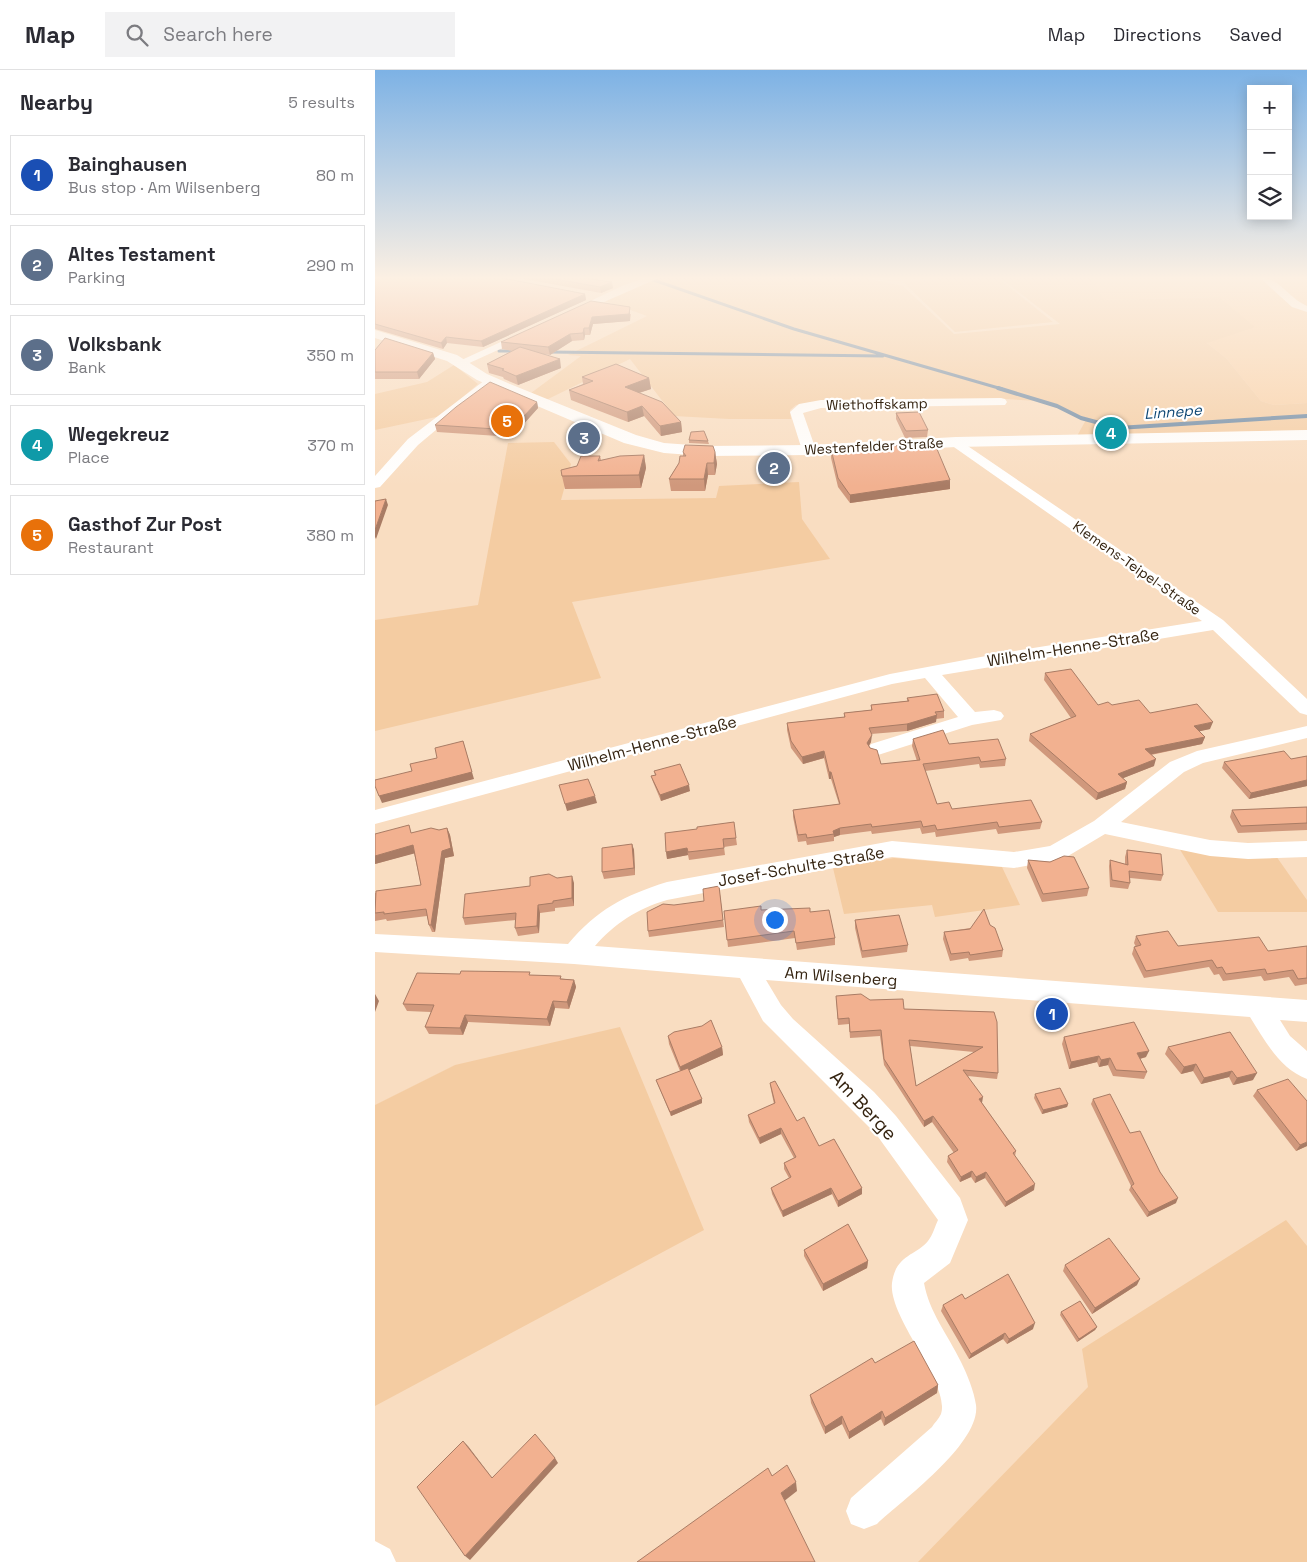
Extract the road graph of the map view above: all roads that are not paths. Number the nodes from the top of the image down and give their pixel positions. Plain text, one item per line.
1 (418, 347) edge
2 (495, 347) edge
3 (461, 362) junction
4 (489, 380) junction
5 (1001, 402) dead end
6 (1307, 435) edge
7 (956, 442) junction
8 (809, 450) junction
9 (377, 480) edge
10 (1217, 624) junction
11 (929, 671) junction
12 (1307, 709) edge
13 (994, 716) dead end
14 (970, 720) junction
15 (1307, 732) edge
16 (878, 748) edge
17 (375, 817) edge
18 (1103, 826) junction
19 (1307, 849) edge
20 (375, 943) edge
21 (574, 954) junction
22 (747, 969) junction
23 (1259, 1008) junction
24 (1307, 1011) edge
25 (1307, 1066) edge
26 (864, 1511) dead end

1 - 3 main road, Westenfelder Straße
2 - 3 street
3 - 4 main road, Westenfelder Straße
4 - 8 main road, Westenfelder Straße
4 - 9 street
5 - 8 street, Wiethoffskamp
6 - 7 main road, Westenfelder Straße
7 - 8 main road, Westenfelder Straße
7 - 10 street, Klemens-Teipel-Straße
10 - 11 street, Wilhelm-Henne-Straße
10 - 12 street, Klemens-Teipel-Straße
11 - 14 street
11 - 17 street, Wilhelm-Henne-Straße
13 - 14 street
14 - 16 street
15 - 18 street, Josef-Schulte-Straße
18 - 19 street
18 - 21 street, Josef-Schulte-Straße
20 - 21 street, Am Wilsenberg
21 - 22 street, Am Wilsenberg
22 - 23 street, Am Wilsenberg
22 - 26 street, Am Berge
23 - 24 street, Am Wilsenberg
23 - 25 street

